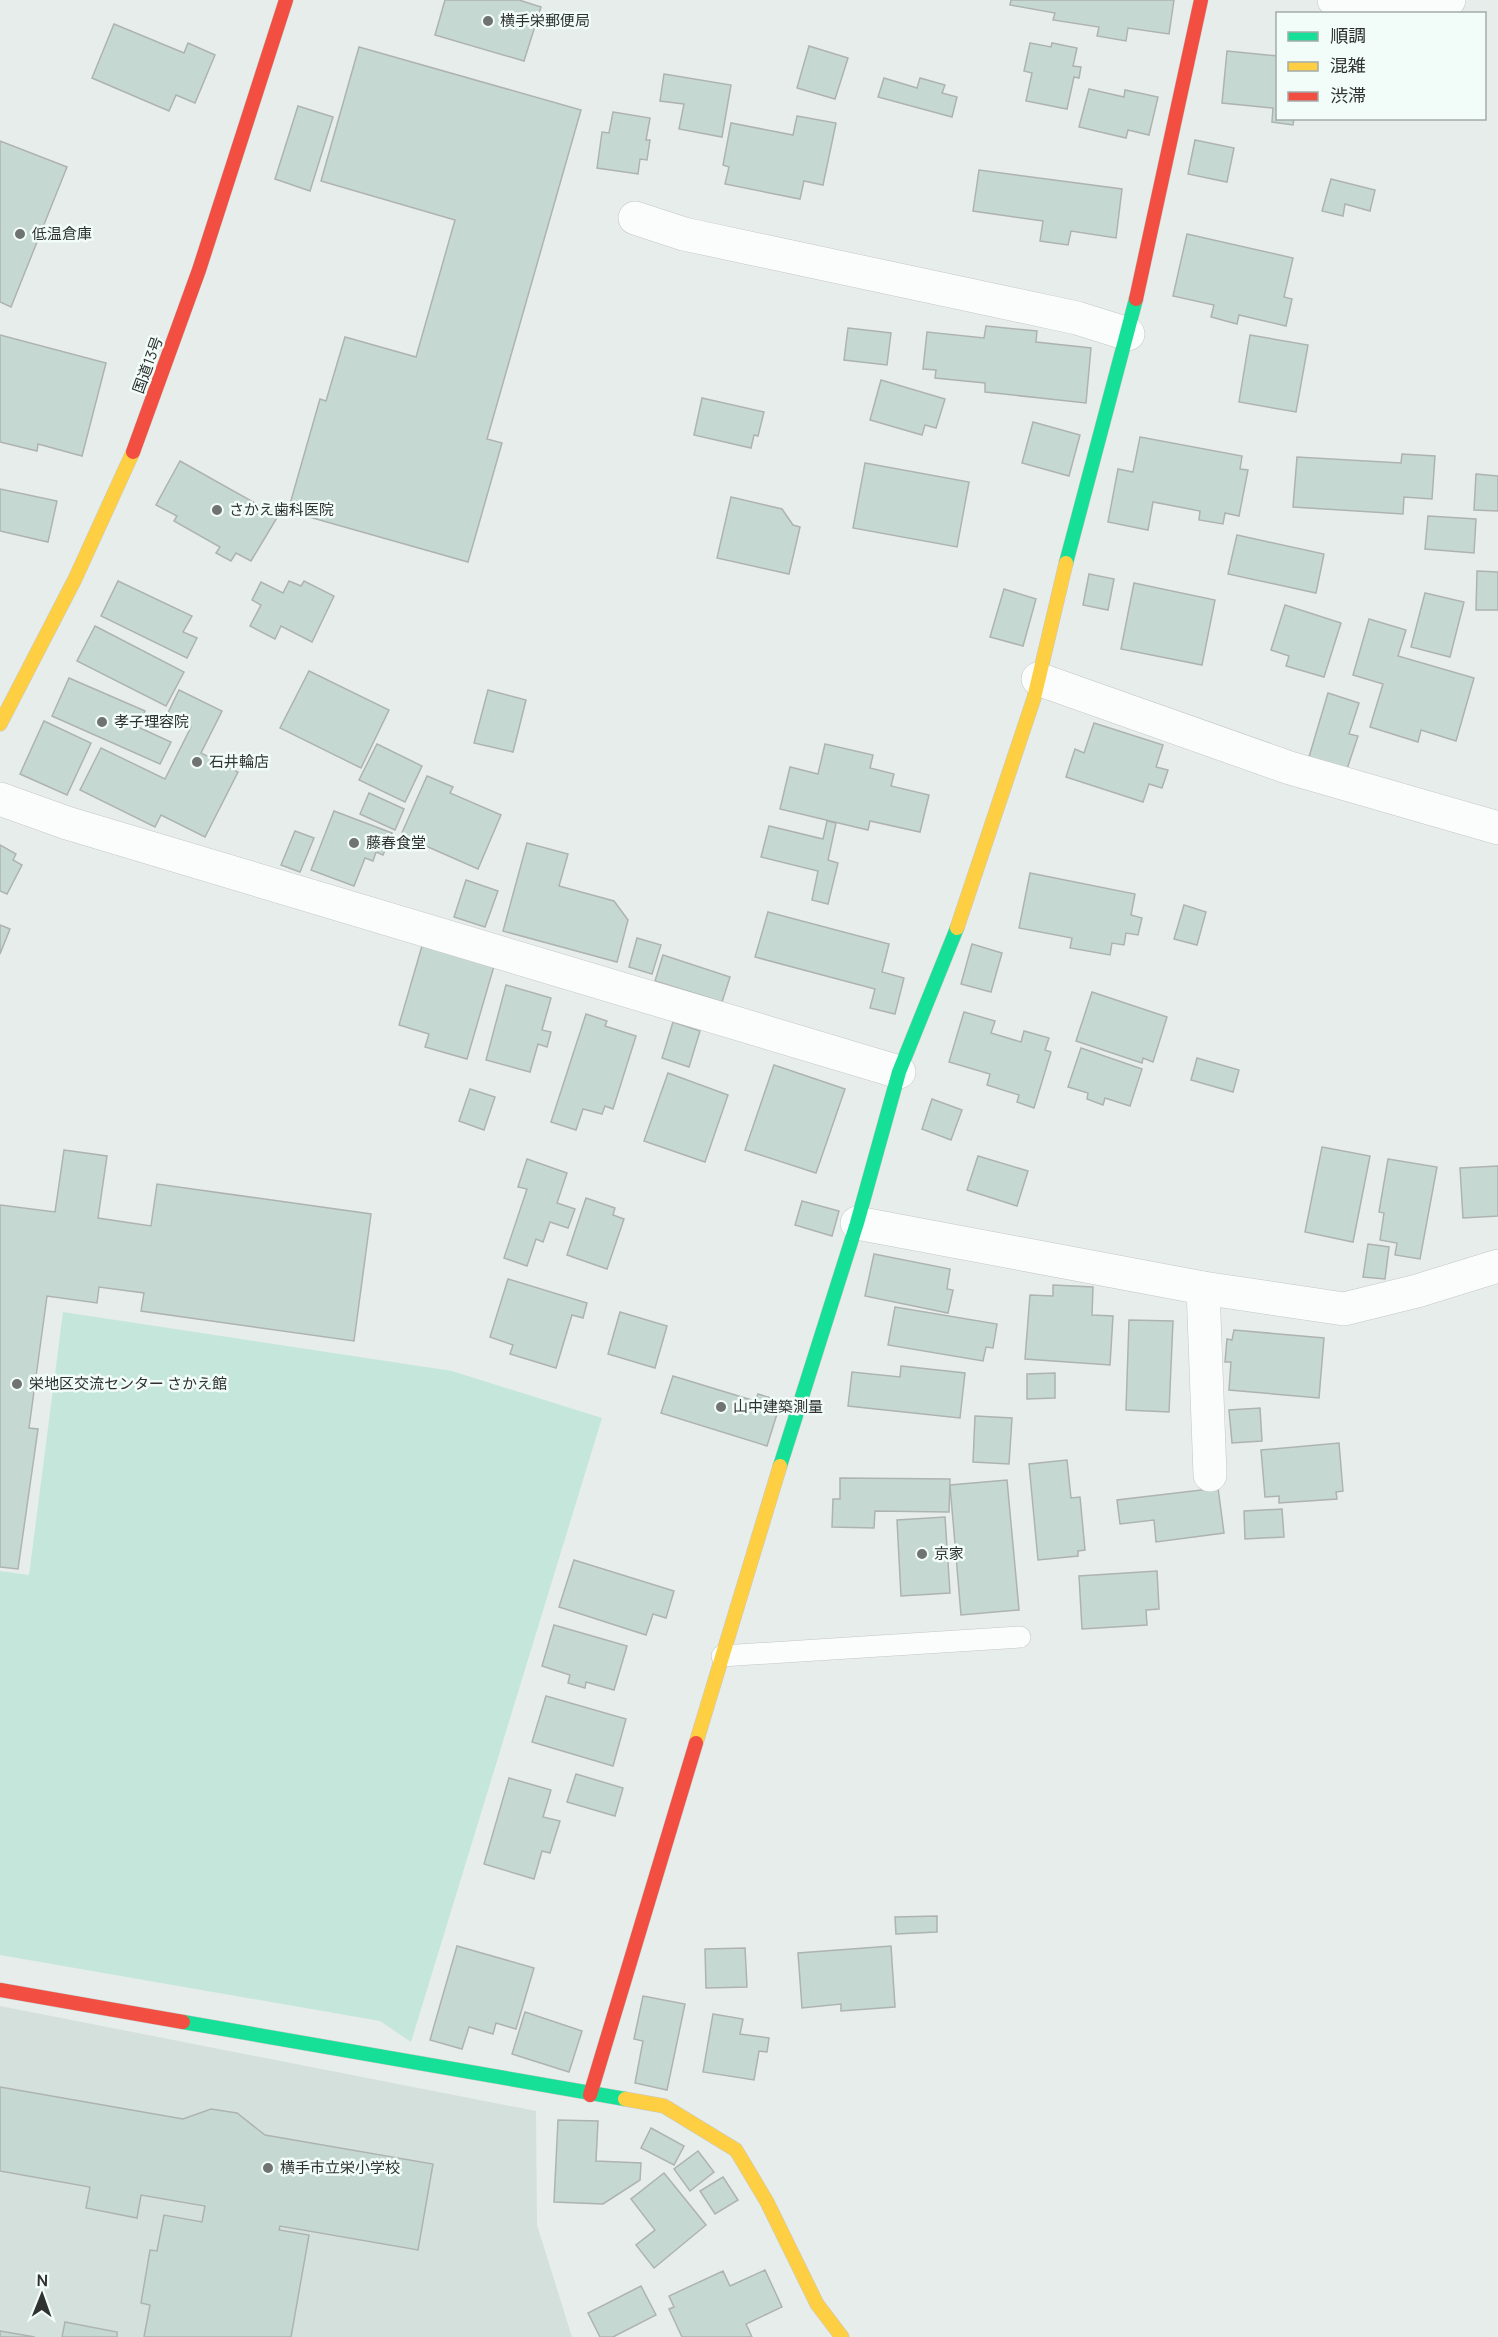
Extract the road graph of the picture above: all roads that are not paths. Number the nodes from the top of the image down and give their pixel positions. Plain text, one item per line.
1 (286, 0) edge
2 (1201, 0) edge
3 (1334, 0) edge
4 (1449, 0) edge
5 (635, 218) dead end
6 (1128, 334) junction
7 (1038, 679) junction
8 (0, 724) edge
9 (0, 799) edge
10 (1498, 828) edge
11 (899, 1072) junction
12 (857, 1223) junction
13 (1498, 1266) edge
14 (1203, 1288) junction
15 (1210, 1475) dead end
16 (1020, 1637) dead end
17 (722, 1656) junction
18 (0, 1990) edge
19 (590, 2095) junction
20 (842, 2337) edge

1 - 8 main road, 国道13号
2 - 6 main road
3 - 4 street
5 - 6 street
6 - 7 main road
7 - 10 street
7 - 11 main road
9 - 11 street
11 - 12 main road
12 - 14 street
12 - 17 main road
13 - 14 street
14 - 15 street
16 - 17 lane
17 - 19 main road
18 - 19 main road
19 - 20 main road

